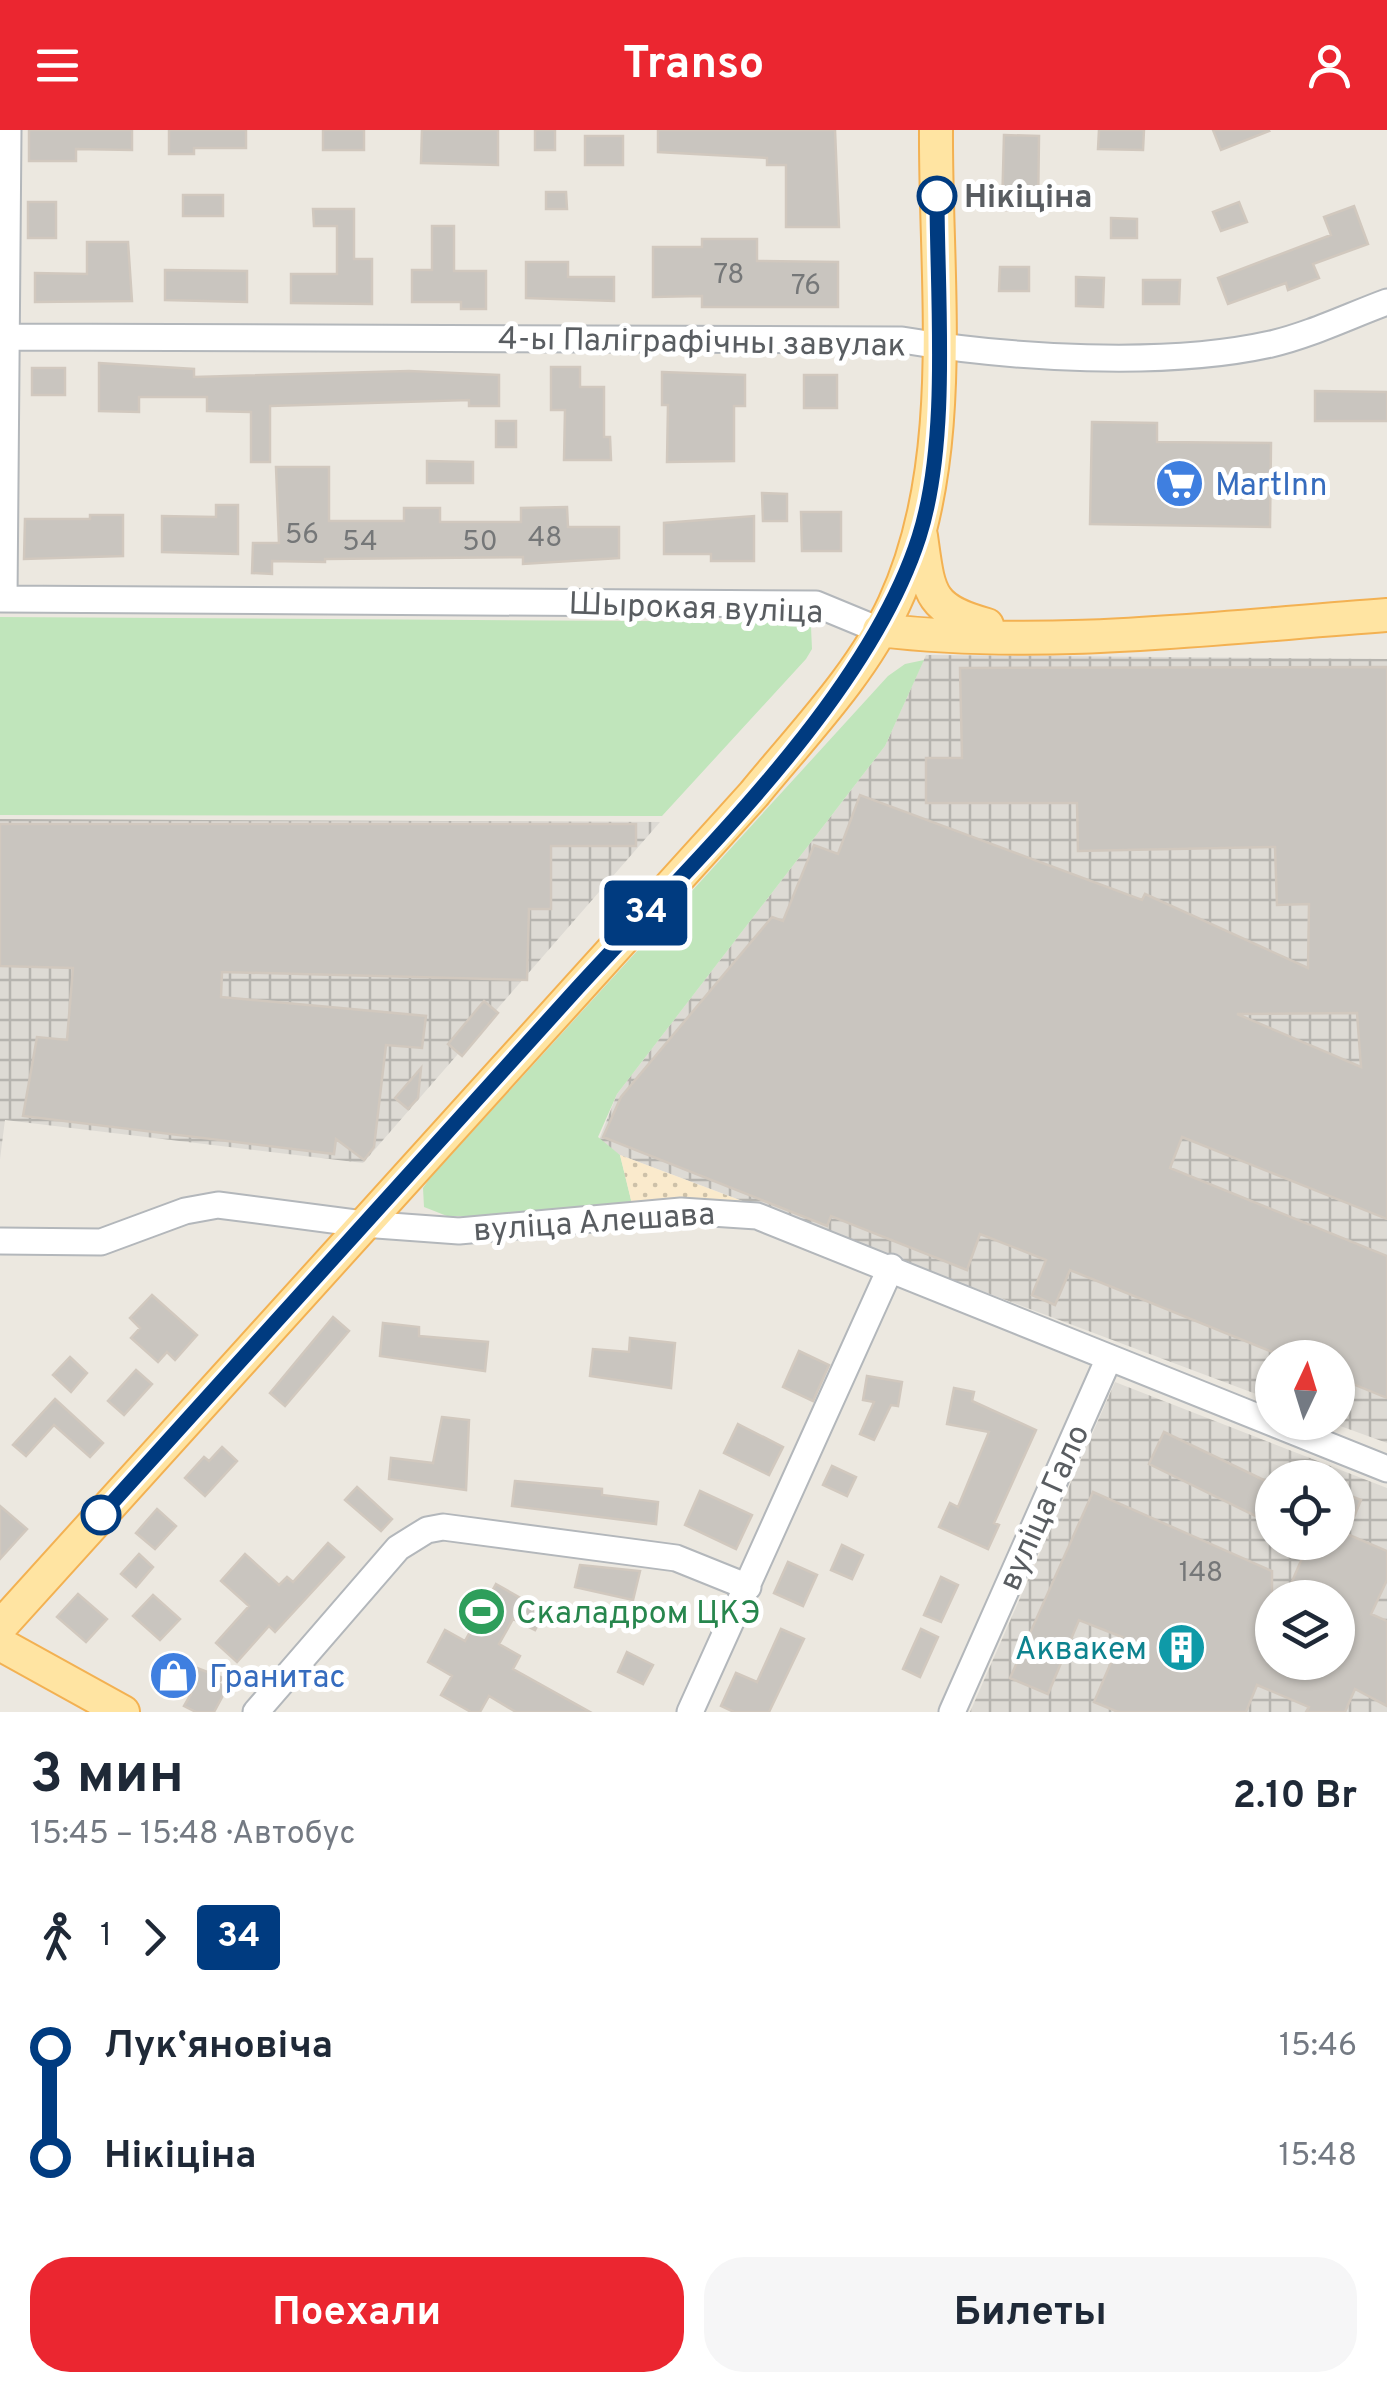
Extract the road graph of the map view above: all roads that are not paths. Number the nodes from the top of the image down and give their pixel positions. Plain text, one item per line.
1 (8, 130) edge
2 (936, 130) edge
3 (1387, 302) edge
4 (8, 337) junction
5 (937, 346) junction
6 (920, 534) junction
7 (2, 599) edge
8 (1387, 615) edge
9 (880, 630) junction
10 (1025, 636) junction
11 (363, 1224) junction
12 (1, 1242) edge
13 (891, 1266) junction
14 (1109, 1358) junction
15 (1387, 1469) edge
16 (748, 1587) junction
17 (0, 1627) edge
18 (0, 1644) edge
19 (123, 1712) edge
20 (256, 1712) edge
21 (690, 1712) edge
22 (952, 1712) edge

1 - 4 street
2 - 5 main road
3 - 5 street, 4-ы Паліграфічны завулак
4 - 5 street, 4-ы Паліграфічны завулак
4 - 7 street
5 - 6 main road
6 - 9 main road
6 - 10 main road
7 - 9 street, Шырокая вуліца
8 - 10 main road, Шырокая вуліца
9 - 10 main road, Шырокая вуліца
9 - 11 main road
11 - 12 street, вуліца Алешава
11 - 13 street, вуліца Алешава
11 - 17 main road
13 - 14 street, вуліца Алешава
13 - 16 street
14 - 15 street, вуліца Алешава
14 - 22 street, вуліца Гало
16 - 20 street
16 - 21 street
18 - 19 main road

